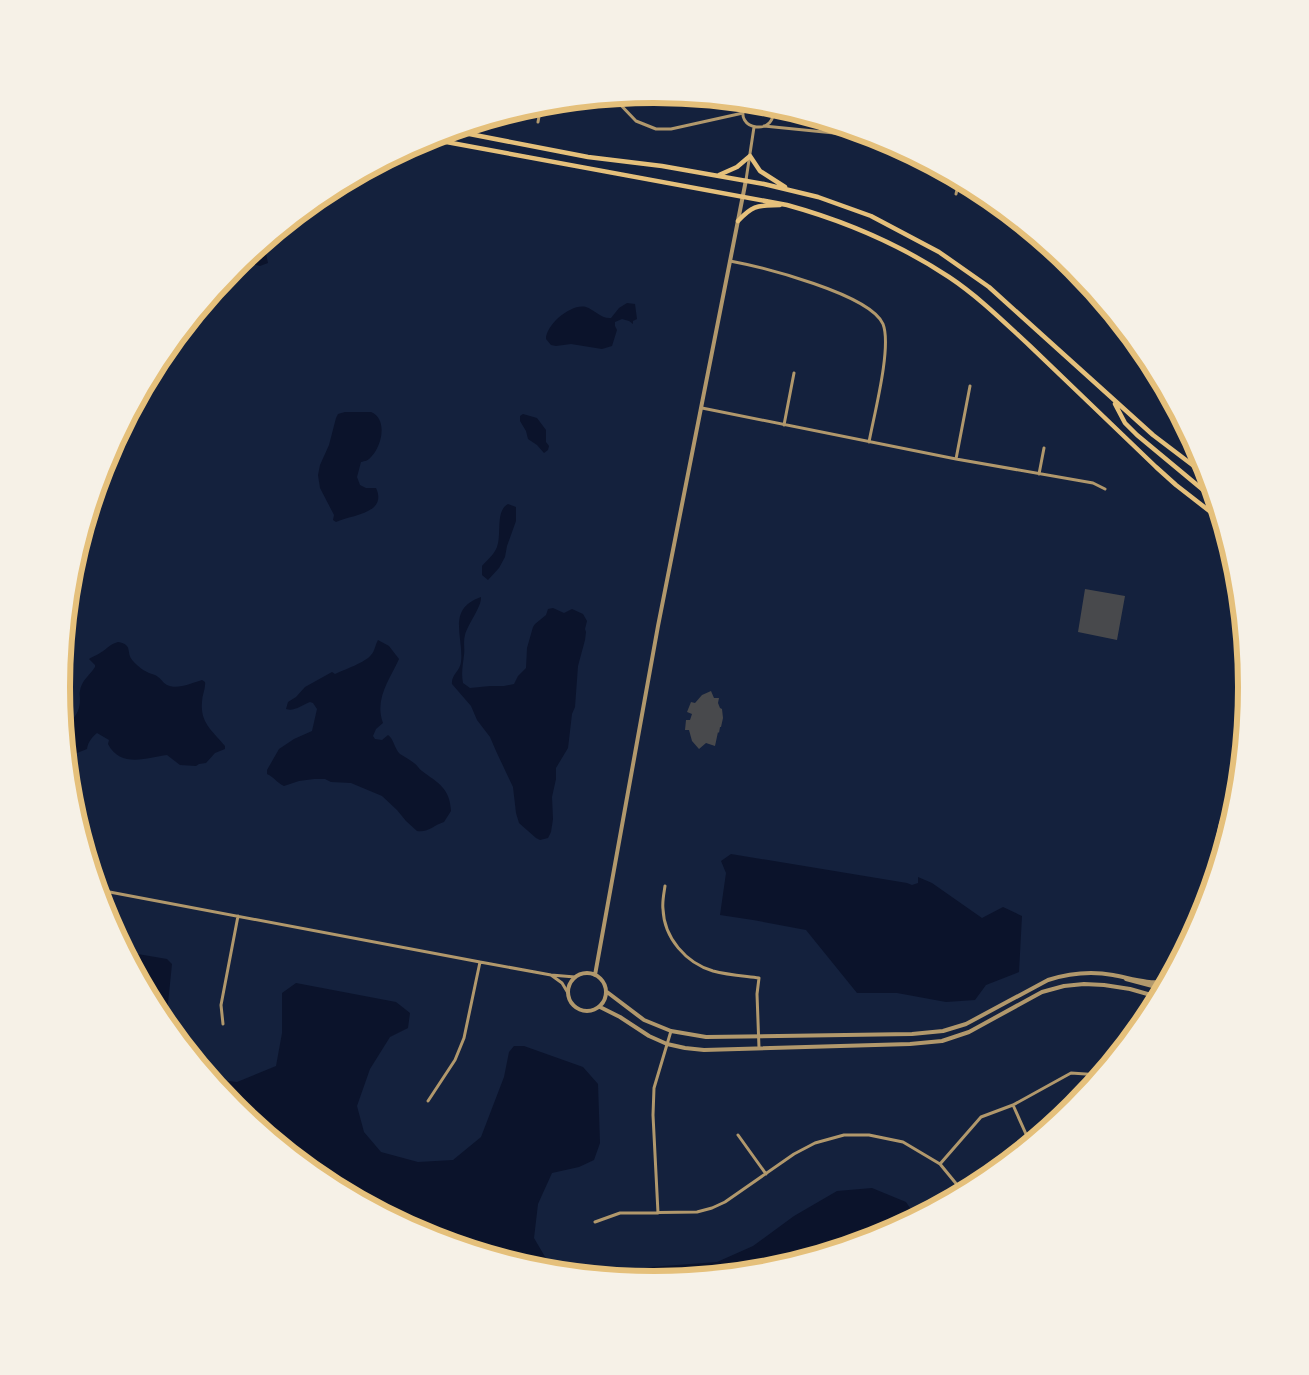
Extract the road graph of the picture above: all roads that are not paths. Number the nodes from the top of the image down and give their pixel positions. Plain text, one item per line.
1 (620, 104) edge
2 (743, 112) joint
3 (540, 114) edge
4 (772, 115) edge
5 (538, 122) dead end
6 (764, 126) junction
7 (754, 127) junction
8 (468, 134) edge
9 (841, 134) edge
10 (445, 142) edge
11 (750, 156) junction
12 (718, 175) junction
13 (746, 180) junction
14 (787, 188) junction
15 (957, 188) edge
16 (956, 194) dead end
17 (743, 196) junction
18 (787, 205) junction
19 (738, 222) junction
20 (730, 261) junction
21 (794, 373) dead end
22 (970, 386) dead end
23 (1113, 400) junction
24 (702, 408) junction
25 (784, 425) junction
26 (869, 442) junction
27 (1044, 448) dead end
28 (956, 459) junction
29 (1196, 467) edge
30 (1039, 474) junction
31 (1105, 489) dead end
32 (1205, 492) edge
33 (1212, 513) edge
34 (1227, 806) edge
35 (1213, 857) edge
36 (665, 886) dead end
37 (107, 891) edge
38 (238, 916) junction
39 (480, 962) junction
40 (1073, 974) junction
41 (551, 975) junction
42 (595, 975) junction
43 (1119, 976) junction
44 (575, 977) junction
45 (1160, 982) edge
46 (1074, 984) junction
47 (1156, 987) edge
48 (607, 992) junction
49 (568, 993) junction
50 (1152, 995) edge
51 (600, 1007) junction
52 (223, 1024) dead end
53 (672, 1031) junction
54 (759, 1037) junction
55 (667, 1044) junction
56 (759, 1048) junction
57 (1093, 1074) edge
58 (428, 1101) dead end
59 (1013, 1105) junction
60 (738, 1134) dead end
61 (1027, 1137) edge
62 (940, 1164) junction
63 (766, 1174) junction
64 (958, 1186) edge
65 (658, 1212) junction
66 (594, 1222) dead end

1 - 2 street
2 - 7 street
3 - 5 street
4 - 6 street
6 - 7 street
6 - 9 street
7 - 11 street
8 - 12 main road
10 - 17 main road
11 - 12 main road
11 - 13 street
11 - 14 main road
12 - 13 main road
13 - 14 main road
13 - 17 street
14 - 23 main road
15 - 16 street
17 - 18 main road
17 - 19 street
18 - 19 main road
18 - 33 main road
19 - 20 street
20 - 24 street
20 - 26 street
21 - 25 street
22 - 28 street
23 - 29 main road
23 - 32 main road
24 - 25 street
24 - 42 street
25 - 26 street
26 - 28 street
27 - 30 street
28 - 30 street
30 - 31 street
34 - 35 main road
36 - 54 street
37 - 38 street
38 - 39 street
38 - 52 street
39 - 41 street
39 - 58 street
40 - 43 street
40 - 46 street
40 - 54 street
41 - 44 street
41 - 49 street
42 - 44 street
42 - 48 street
43 - 45 street
43 - 47 street
44 - 49 street
46 - 50 street
46 - 56 street
48 - 51 street
48 - 53 street
49 - 51 street
51 - 55 street
53 - 54 street
53 - 55 street
54 - 56 street
55 - 56 street
55 - 65 street
57 - 59 street
59 - 61 street
59 - 62 street
60 - 63 street
62 - 63 street
62 - 64 street
63 - 65 street
65 - 66 street

